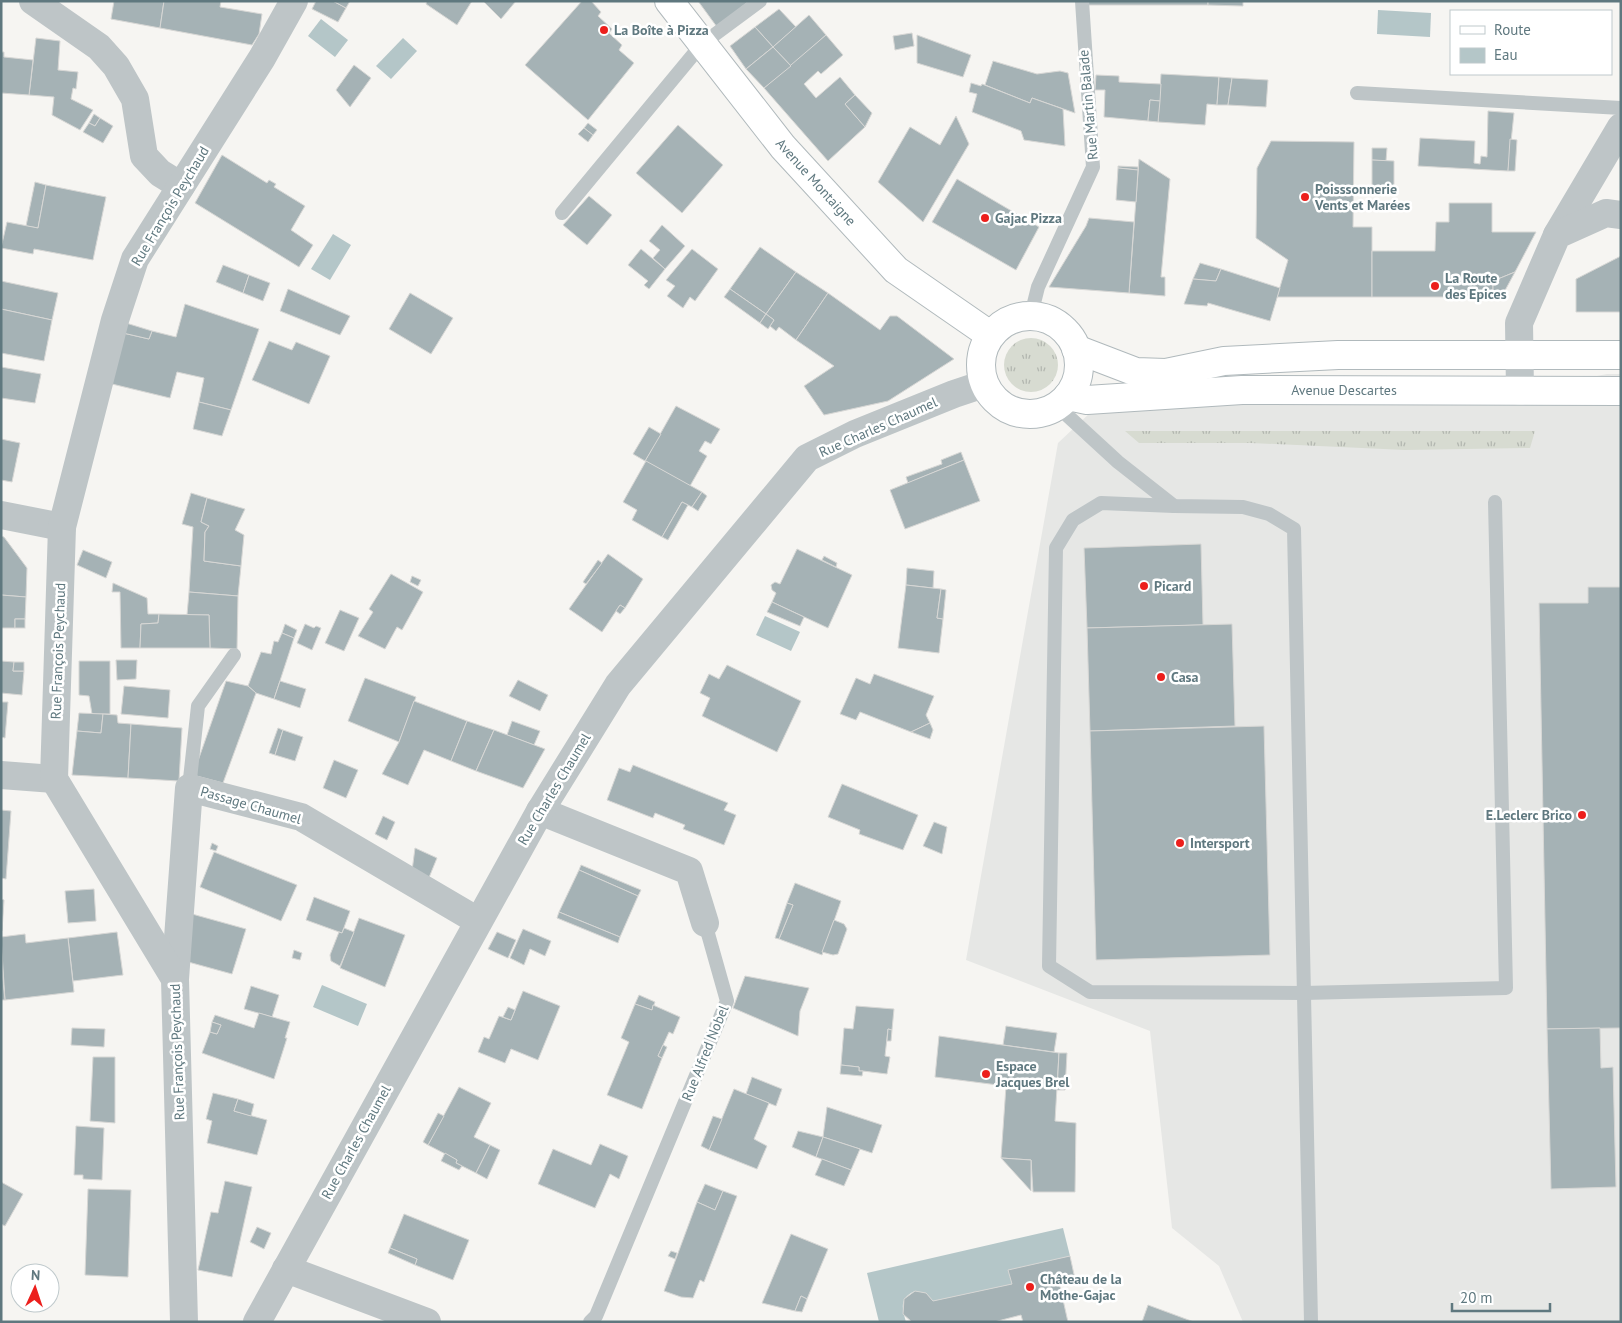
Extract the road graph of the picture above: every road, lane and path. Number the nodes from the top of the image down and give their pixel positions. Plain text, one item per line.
1 (33, 1) edge
2 (294, 1) edge
3 (669, 1) edge
4 (760, 1) edge
5 (1082, 1) edge
6 (702, 44) junction
7 (1357, 93) dead end
8 (1621, 108) edge
9 (1621, 126) edge
10 (181, 186) junction
11 (562, 213) dead end
12 (1621, 215) edge
13 (1557, 235) junction
14 (1031, 316) junction
15 (990, 335) junction
16 (1076, 349) junction
17 (1519, 354) junction
18 (1621, 355) edge
19 (984, 384) junction
20 (1520, 391) junction
21 (1621, 391) edge
22 (1063, 401) junction
23 (1495, 502) dead end
24 (1174, 506) junction
25 (1, 515) edge
26 (62, 527) junction
27 (234, 655) dead end
28 (1, 775) edge
29 (54, 779) junction
30 (188, 788) junction
31 (540, 811) junction
32 (478, 921) junction
33 (705, 923) joint
34 (176, 979) junction
35 (1304, 992) junction
36 (286, 1269) junction
37 (184, 1322) edge
38 (257, 1322) edge
39 (427, 1322) edge
40 (590, 1322) edge
41 (1311, 1322) edge

1 - 10 street
2 - 10 street, Rue François Peychaud
3 - 6 main road, Avenue Montaigne
4 - 6 lane
5 - 14 lane, Rue Martin Balade
6 - 11 lane
6 - 15 main road, Avenue Montaigne
7 - 8 lane
9 - 13 street
10 - 26 street, Rue François Peychaud
12 - 13 street
13 - 17 street
14 - 15 main road
14 - 16 main road
15 - 19 main road
16 - 17 main road
16 - 22 main road
17 - 18 main road
17 - 20 street
19 - 22 main road
19 - 31 street, Rue Charles Chaumel
20 - 21 main road, Avenue Descartes
20 - 22 main road, Avenue Descartes
22 - 24 lane
23 - 35 lane
24 - 35 lane
24 - 35 lane
25 - 26 street
26 - 29 street, Rue François Peychaud
27 - 30 lane
28 - 29 street
29 - 34 street, Rue François Peychaud
30 - 32 street, Passage Chaumel
30 - 34 street, Passage Chaumel
31 - 32 street, Rue Charles Chaumel
31 - 33 street, Rue Alfred Nobel
32 - 36 street, Rue Charles Chaumel
33 - 40 lane, Rue Alfred Nobel
34 - 37 street, Rue François Peychaud
35 - 41 lane
36 - 38 street, Rue Charles Chaumel
36 - 39 street

